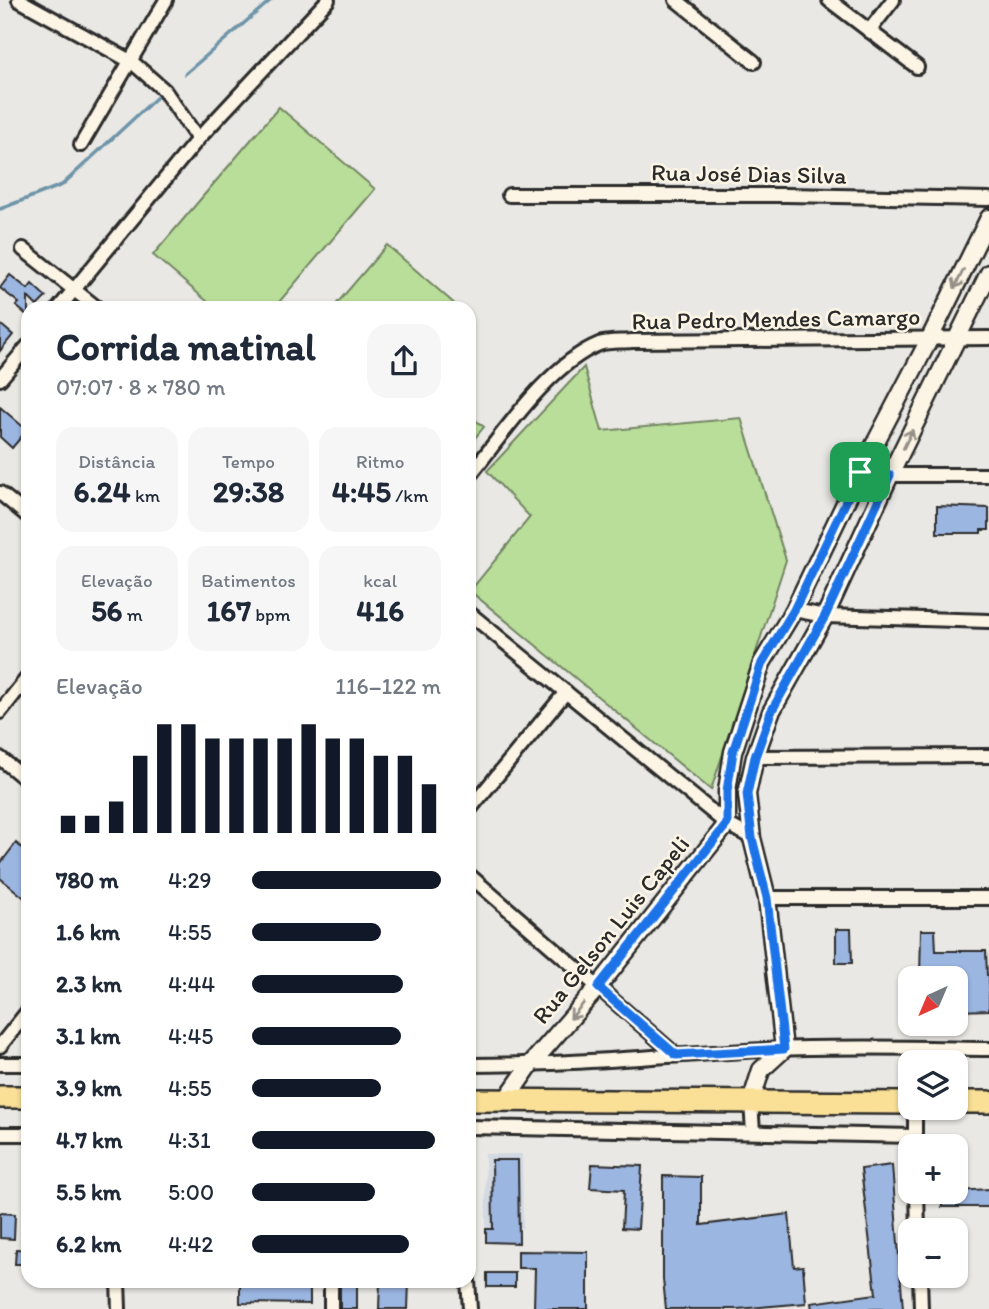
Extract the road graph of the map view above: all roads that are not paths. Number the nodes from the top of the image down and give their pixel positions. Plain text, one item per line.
1 (19, 0) edge
2 (166, 0) edge
3 (328, 0) edge
4 (676, 0) edge
5 (829, 0) edge
6 (893, 0) edge
7 (870, 31) junction
8 (132, 62) junction
9 (754, 62) dead end
10 (917, 67) dead end
11 (198, 139) junction
12 (81, 145) dead end
13 (509, 195) dead end
14 (989, 199) edge
15 (989, 218) edge
16 (23, 249) dead end
17 (989, 273) edge
18 (75, 289) junction
19 (65, 301) edge
20 (89, 301) edge
21 (930, 338) junction
22 (957, 338) junction
23 (989, 338) edge
24 (21, 354) edge
25 (0, 379) edge
26 (476, 467) edge
27 (860, 472) junction
28 (890, 475) junction
29 (989, 475) edge
30 (0, 493) edge
31 (21, 510) edge
32 (794, 610) junction
33 (825, 616) junction
34 (476, 619) edge
35 (989, 621) edge
36 (21, 686) edge
37 (566, 692) junction
38 (0, 712) edge
39 (989, 756) edge
40 (755, 757) junction
41 (0, 758) edge
42 (21, 775) edge
43 (476, 801) edge
44 (727, 824) junction
45 (752, 838) junction
46 (476, 881) edge
47 (767, 898) junction
48 (989, 898) edge
49 (598, 987) junction
50 (21, 1019) edge
51 (2, 1040) edge
52 (911, 1048) joint
53 (784, 1049) junction
54 (989, 1049) edge
55 (676, 1055) junction
56 (21, 1063) edge
57 (0, 1064) edge
58 (476, 1065) edge
59 (530, 1065) junction
60 (0, 1097) edge
61 (21, 1097) edge
62 (476, 1100) edge
63 (505, 1101) junction
64 (989, 1101) edge
65 (751, 1102) junction
66 (968, 1102) edge
67 (898, 1103) edge
68 (476, 1127) edge
69 (753, 1132) junction
70 (0, 1134) edge
71 (21, 1134) edge
72 (898, 1140) edge
73 (118, 1288) edge
74 (331, 1288) edge
75 (468, 1288) edge
76 (920, 1288) edge
77 (119, 1309) edge
78 (331, 1309) edge
79 (470, 1309) edge
80 (921, 1309) edge

1 - 8 street
2 - 8 street
3 - 11 street
4 - 9 street
5 - 7 street
6 - 7 street
7 - 10 street
8 - 11 street
8 - 12 street
11 - 18 street
13 - 14 street, Rua José Dias Silva
15 -> 21 street
16 - 18 street
17 - 22 street
18 - 19 street
18 - 20 street
21 - 22 street, Rua Pedro Mendes Camargo
21 - 26 street, Rua Pedro Mendes Camargo
21 - 27 street
22 - 23 street, Rua Pedro Mendes Camargo
28 -> 22 street
24 - 25 street
27 - 28 street
27 - 32 street
28 - 29 street
28 - 33 street
30 - 31 street
32 - 33 street
32 - 44 street
33 - 35 street
33 - 40 street
34 - 37 street
36 - 38 street
37 - 43 street
37 - 44 street
39 - 40 street
40 - 45 street
41 - 42 street
44 - 45 street
44 - 49 street, Rua Gelson Luis Capeli
45 - 47 street
46 - 49 street
47 - 48 street
47 - 53 street
49 - 55 street
49 -> 59 street, Rua Gelson Luis Capeli
50 - 51 street
52 - 53 street
52 - 54 street
53 - 55 street
53 - 65 street
55 - 59 street
56 - 57 street
58 - 59 street
59 - 63 street, Rua Gelson Luis Capeli
60 - 61 highway
62 - 63 highway
63 - 65 highway
64 - 66 highway
65 - 67 highway
65 - 69 street
68 - 69 street
69 - 72 street
70 - 71 street
73 - 77 street
74 - 78 street
75 - 79 street
76 - 80 street

